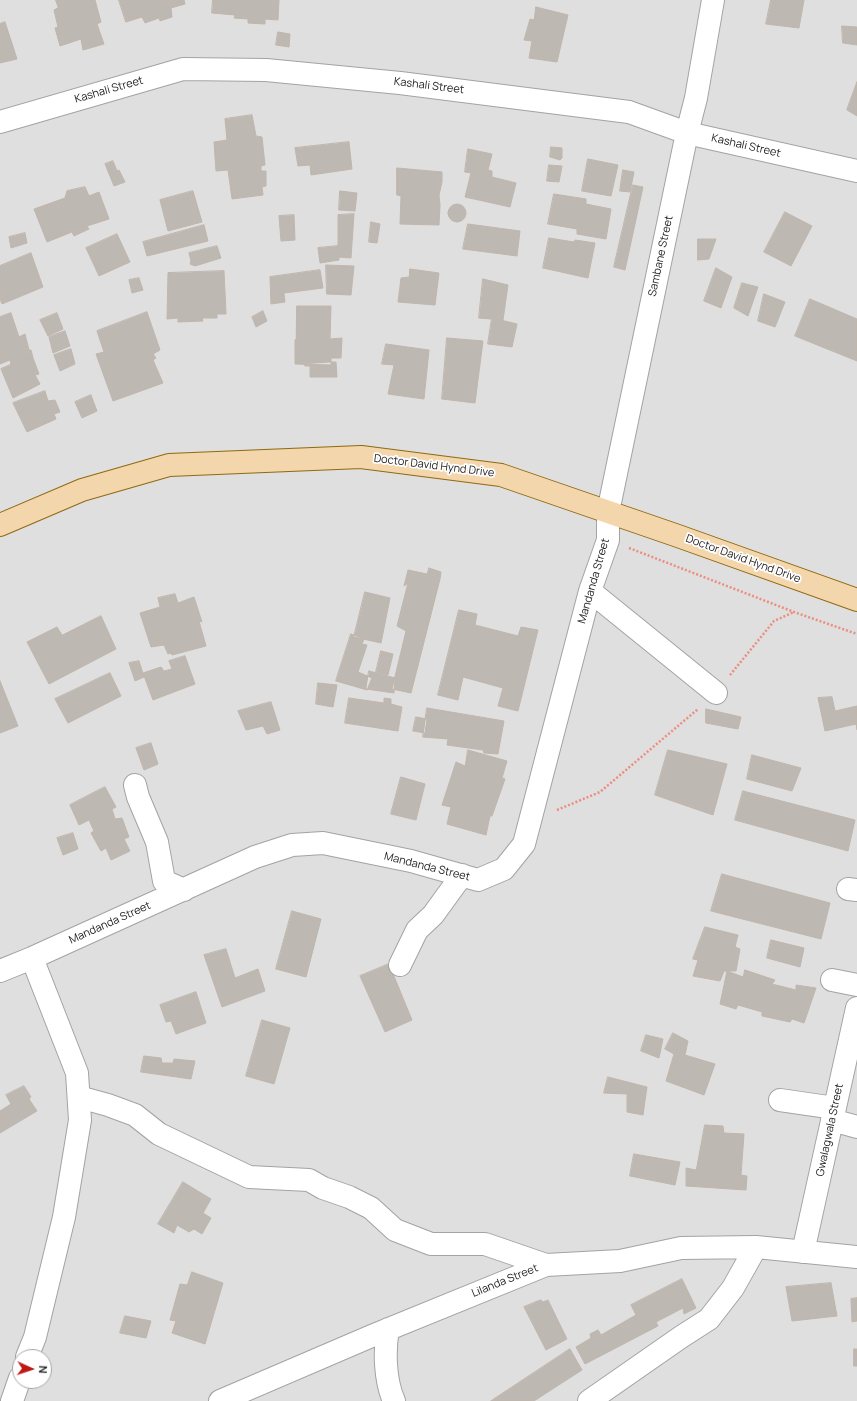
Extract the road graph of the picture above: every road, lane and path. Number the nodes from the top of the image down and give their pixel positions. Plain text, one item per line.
1 (713, 0) edge
2 (0, 122) edge
3 (687, 133) junction
4 (857, 171) edge
5 (608, 512) junction
6 (0, 525) edge
7 (608, 540) junction
8 (590, 591) junction
9 (857, 600) edge
10 (794, 612) junction
11 (857, 634) edge
12 (716, 693) junction
13 (135, 785) dead end
14 (529, 822) junction
15 (462, 876) junction
16 (184, 890) junction
17 (32, 958) junction
18 (400, 966) dead end
19 (0, 970) edge
20 (832, 980) dead end
21 (857, 985) edge
22 (855, 1020) edge
23 (79, 1098) junction
24 (780, 1100) dead end
25 (833, 1114) junction
26 (857, 1127) edge
27 (756, 1247) junction
28 (803, 1252) junction
29 (857, 1256) edge
30 (546, 1265) junction
31 (388, 1329) junction
32 (30, 1349) edge
33 (16, 1389) edge
34 (12, 1401) edge
35 (220, 1401) edge
36 (394, 1401) edge
37 (589, 1401) edge

1 - 3 street, Sambane Street
2 - 3 street, Kashali Street
3 - 4 street, Kashali Street
3 - 5 street, Sambane Street
5 - 6 main road, Doctor David Hynd Drive
5 - 7 street, Mandanda Street
5 - 9 main road, Doctor David Hynd Drive
7 - 8 street, Mandanda Street
7 - 10 path
8 - 12 street
8 - 14 street, Mandanda Street
10 - 11 path
10 - 12 path
12 - 14 path
13 - 16 street
14 - 15 street, Mandanda Street
15 - 16 street, Mandanda Street
15 - 18 street
16 - 17 street, Mandanda Street
17 - 19 street, Mandanda Street
17 - 23 street
20 - 21 street
22 - 25 street, Gwalagwala Street
23 - 30 street
23 - 32 street
24 - 25 street
25 - 26 street
25 - 28 street, Gwalagwala Street
27 - 28 street, Lilanda Street
27 - 30 street, Lilanda Street
27 - 37 street
28 - 29 street, Lilanda Street
30 - 31 street, Lilanda Street
31 - 35 street, Lilanda Street
31 - 36 street
33 - 34 street

